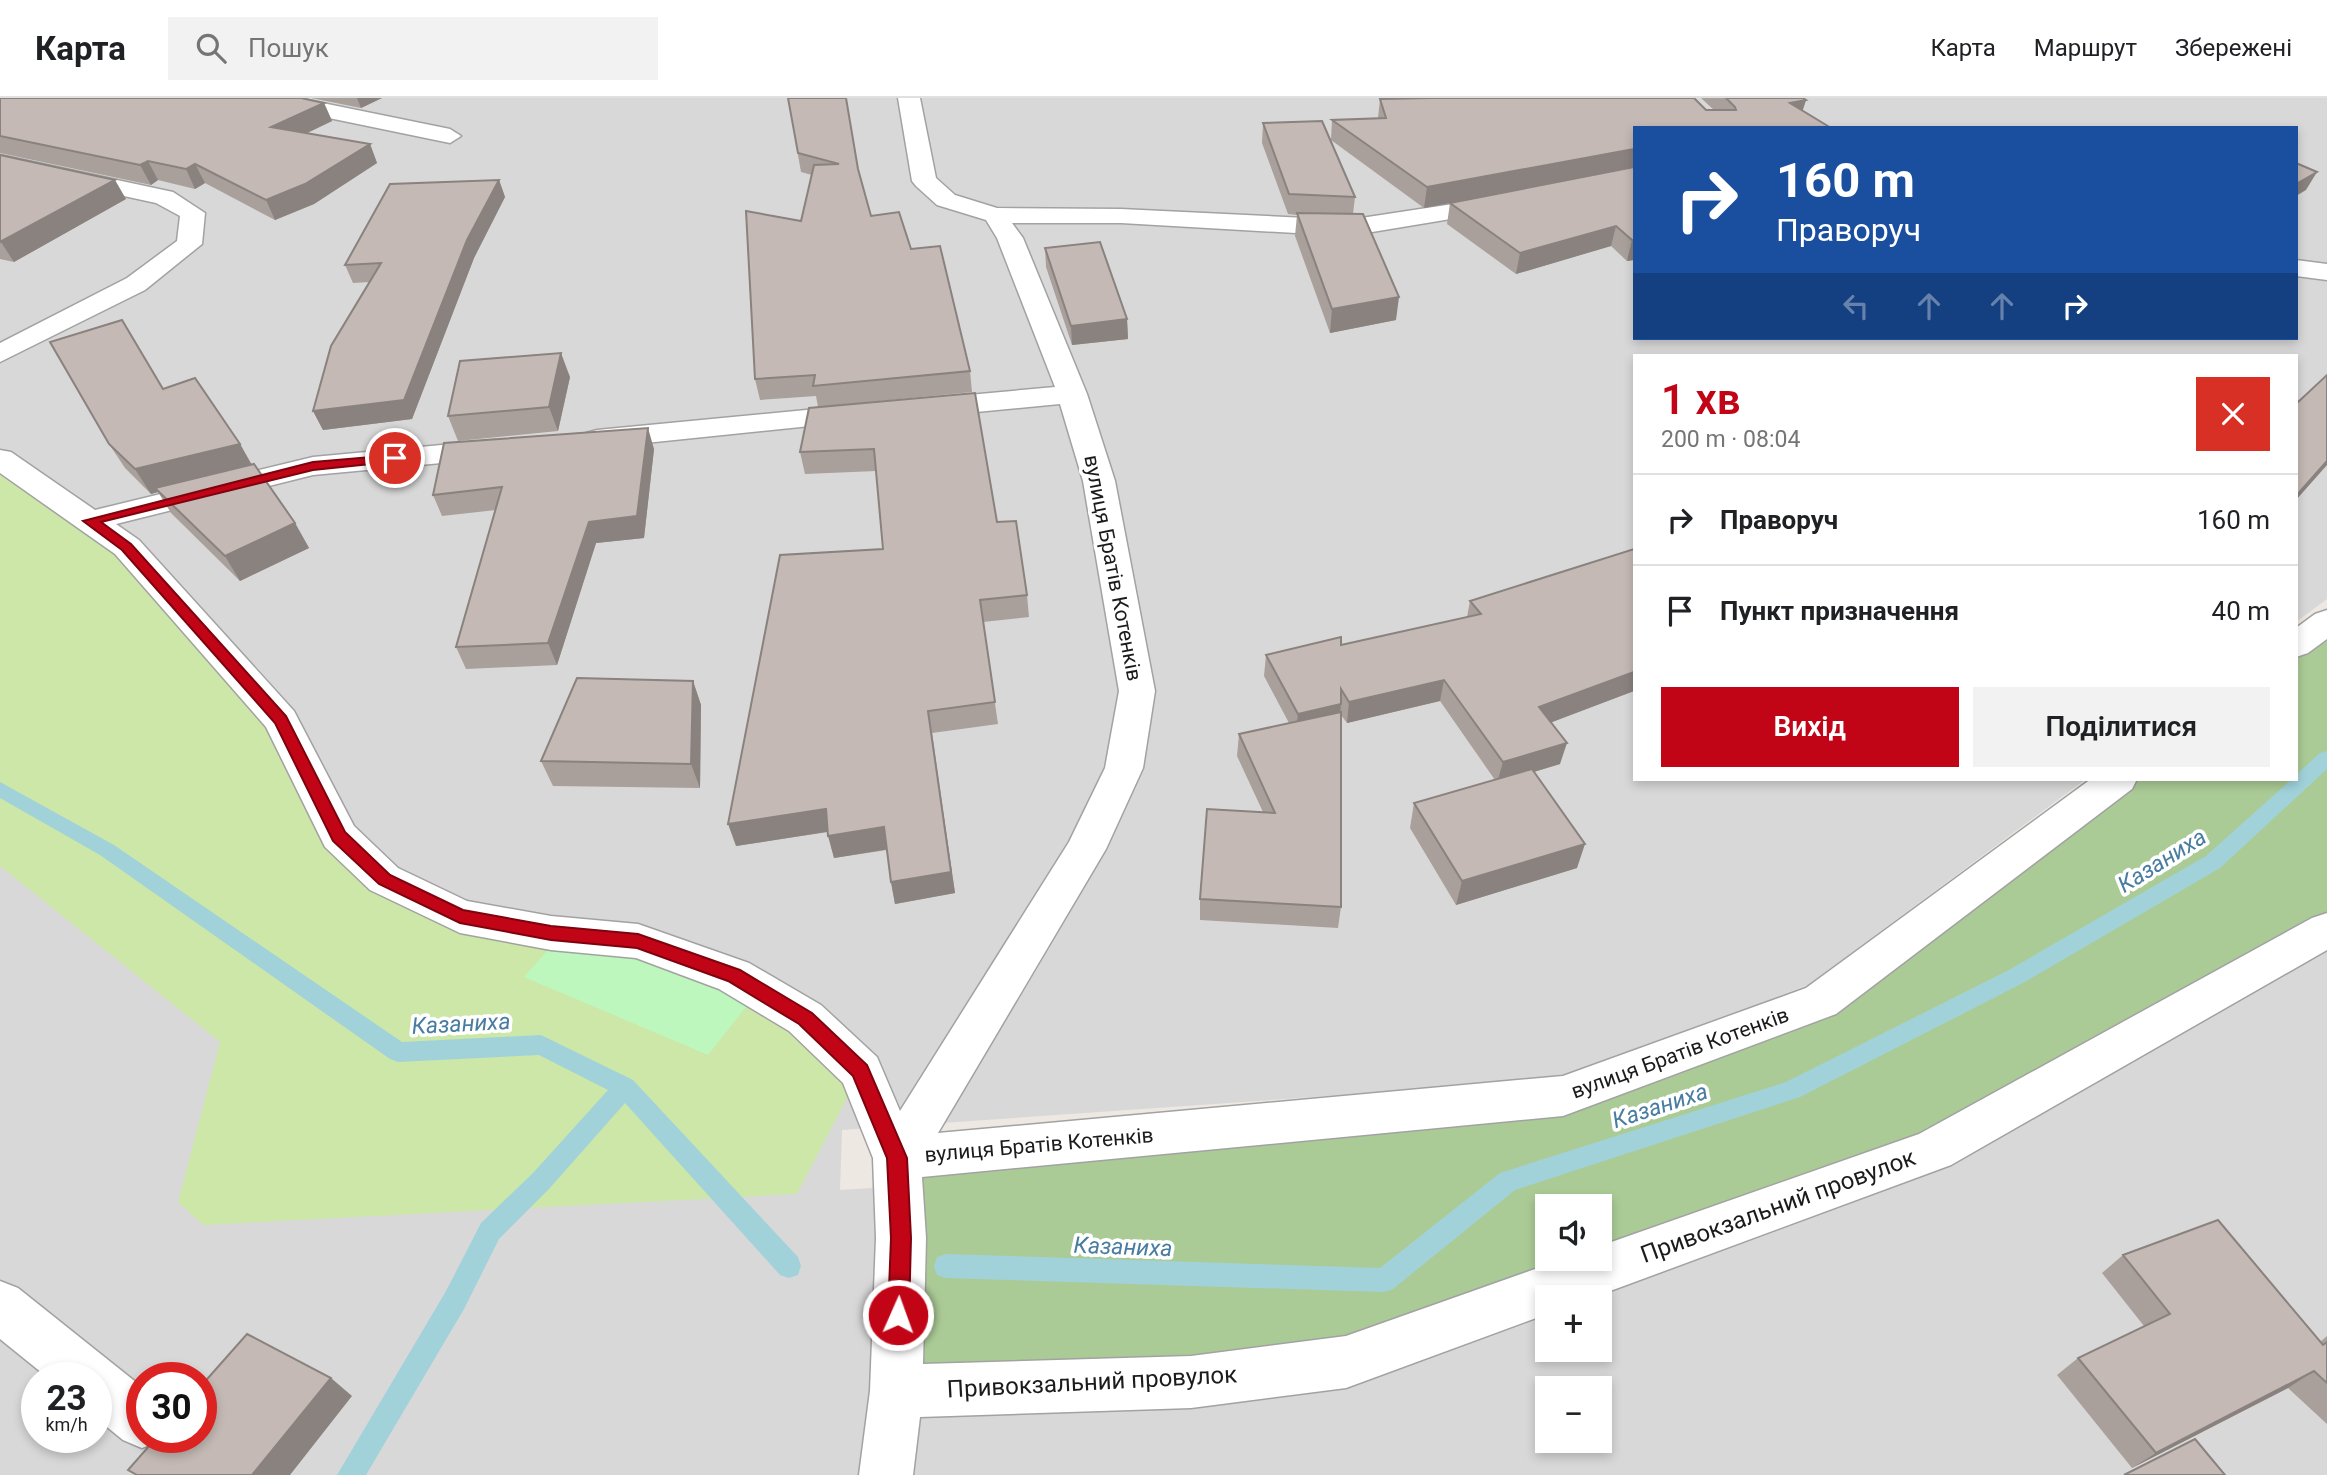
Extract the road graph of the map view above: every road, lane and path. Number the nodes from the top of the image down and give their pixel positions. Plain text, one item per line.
1 (266, 98) edge
2 (909, 98) edge
3 (450, 136) dead end
4 (0, 162) edge
5 (1525, 199) edge
6 (995, 215) junction
7 (2298, 268) edge
8 (2327, 272) edge
9 (0, 354) edge
10 (1072, 394) junction
11 (576, 441) edge
12 (520, 446) edge
13 (0, 459) edge
14 (90, 521) junction
15 (2327, 622) edge
16 (2298, 644) edge
17 (2115, 781) edge
18 (2327, 930) edge
19 (897, 1158) junction
20 (0, 1306) edge
21 (69, 1362) edge
22 (896, 1391) junction
23 (112, 1397) edge
24 (126, 1408) edge
25 (886, 1475) edge

1 - 3 street
2 - 6 street
4 - 9 street
5 - 6 street
6 - 10 street, вулиця Братів Котенків
7 - 8 street
10 - 11 street
10 - 19 street, вулиця Братів Котенків
12 - 14 street
13 - 14 street
14 - 19 street
15 - 16 street
17 - 19 street, вулиця Братів Котенків
18 - 22 street, Привокзальний провулок
19 - 22 street
20 - 21 street
22 - 25 street
23 - 24 street

